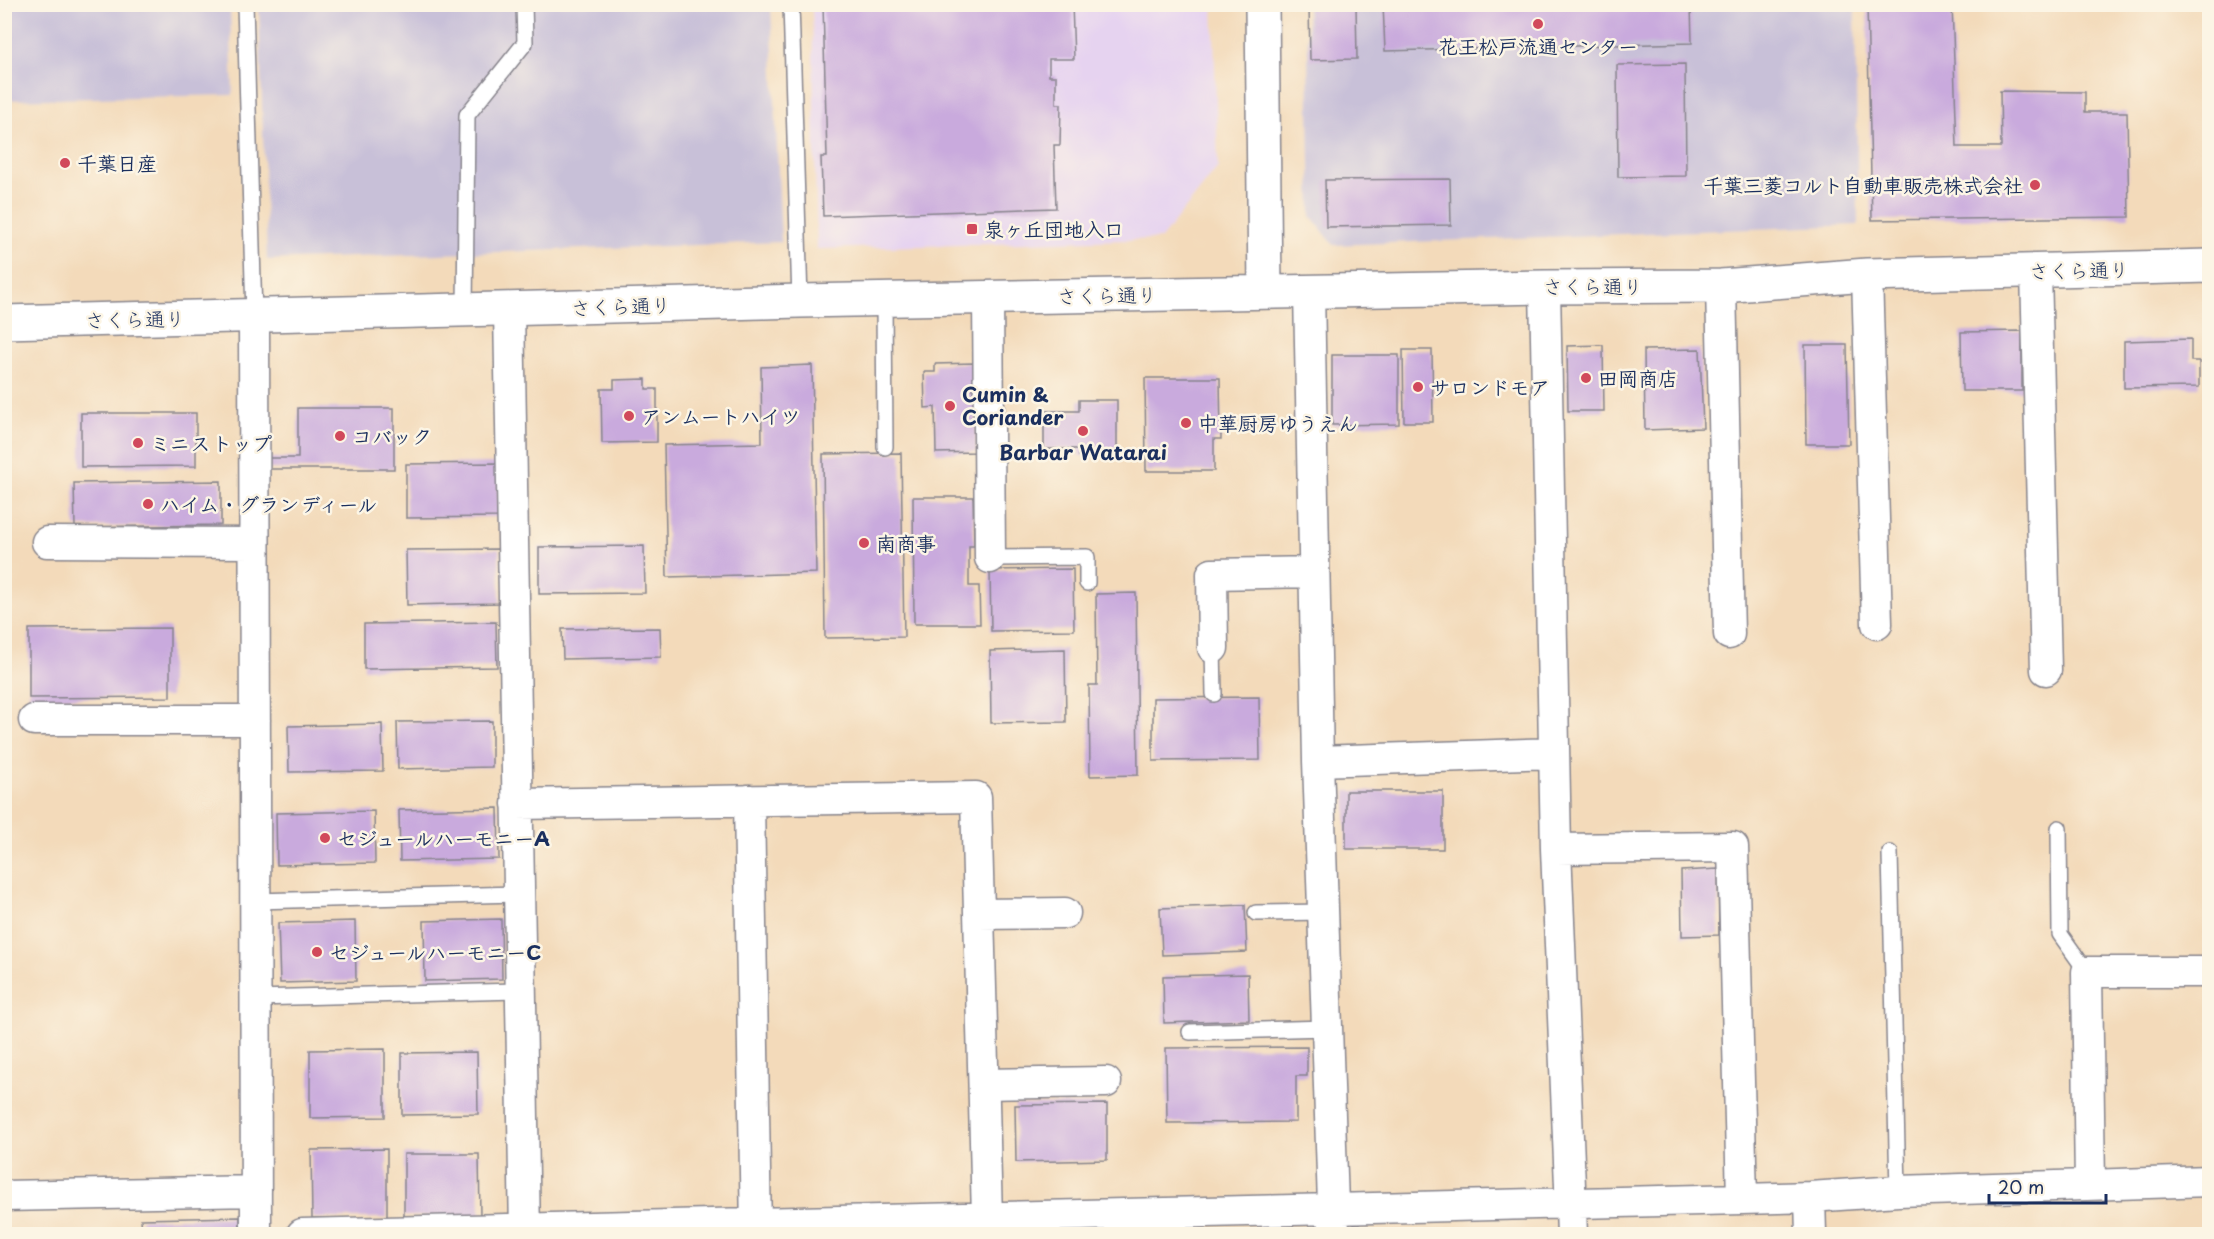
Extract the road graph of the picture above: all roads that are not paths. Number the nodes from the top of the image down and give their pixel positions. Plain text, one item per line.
1 (245, 4) edge
2 (524, 4) edge
3 (791, 4) edge
4 (1262, 4) edge
5 (2210, 266) edge
6 (2036, 271) junction
7 (1868, 275) junction
8 (1545, 286) junction
9 (1721, 286) junction
10 (1309, 291) junction
11 (1265, 292) junction
12 (988, 298) junction
13 (884, 300) junction
14 (800, 301) junction
15 (509, 309) junction
16 (465, 310) junction
17 (254, 316) junction
18 (4, 322) edge
19 (885, 447) dead end
20 (47, 542) dead end
21 (254, 543) junction
22 (990, 558) joint
23 (1313, 572) junction
24 (1086, 583) dead end
25 (1877, 624) dead end
26 (1729, 634) dead end
27 (1213, 648) joint
28 (2046, 670) dead end
29 (1214, 694) dead end
30 (34, 720) dead end
31 (255, 720) junction
32 (1554, 753) junction
33 (1318, 761) junction
34 (749, 801) junction
35 (517, 804) junction
36 (2059, 828) dead end
37 (1556, 849) junction
38 (1890, 853) dead end
39 (518, 894) junction
40 (255, 901) junction
41 (1323, 912) junction
42 (1065, 913) dead end
43 (1256, 913) dead end
44 (980, 914) junction
45 (2087, 972) junction
46 (2210, 972) edge
47 (520, 991) junction
48 (256, 998) junction
49 (1327, 1028) junction
50 (1190, 1032) dead end
51 (1106, 1082) dead end
52 (984, 1084) junction
53 (2210, 1181) edge
54 (2090, 1185) junction
55 (256, 1191) junction
56 (1898, 1191) junction
57 (4, 1196) edge
58 (1810, 1197) junction
59 (1742, 1199) junction
60 (1571, 1203) junction
61 (987, 1218) junction
62 (1334, 1222) edge
63 (1053, 1225) edge
64 (756, 1229) edge
65 (525, 1232) edge
66 (256, 1234) edge
67 (302, 1234) edge
68 (1572, 1234) edge
69 (1811, 1234) edge

1 - 17 lane
2 - 16 lane
3 - 14 lane
4 - 11 street
5 - 6 street, さくら通り
6 - 7 street, さくら通り
6 - 28 street
7 - 9 street, さくら通り
7 - 25 street
8 - 9 street, さくら通り
8 - 10 street, さくら通り
8 - 32 street
9 - 26 street
10 - 11 street, さくら通り
10 - 23 street
11 - 12 street, さくら通り
12 - 13 street, さくら通り
12 - 22 street
13 - 14 street, さくら通り
13 - 19 lane
14 - 15 street, さくら通り
15 - 16 street, さくら通り
15 - 35 street
16 - 17 street, さくら通り
17 - 18 street, さくら通り
17 - 21 street
20 - 21 street
21 - 31 street
22 - 24 lane
23 - 27 street
23 - 33 street
27 - 29 lane
30 - 31 street
31 - 40 street
32 - 33 street
32 - 37 street
33 - 41 street
34 - 35 street
34 - 44 street
34 - 64 street
35 - 39 street
36 - 45 lane
37 - 59 street
37 - 60 street
38 - 56 lane
39 - 40 lane
39 - 47 street
40 - 48 street
41 - 43 lane
41 - 49 street
42 - 44 street
44 - 52 street
45 - 46 street
45 - 54 street
47 - 48 lane
47 - 65 street
48 - 55 street
49 - 50 lane
49 - 62 street
51 - 52 street
52 - 61 street
53 - 54 street
54 - 56 street
55 - 57 street
55 - 66 street
56 - 58 street
58 - 59 street
58 - 69 street
59 - 60 street
60 - 62 street
60 - 68 street
61 - 63 street
61 - 64 street
62 - 63 street
64 - 65 street
65 - 67 street

